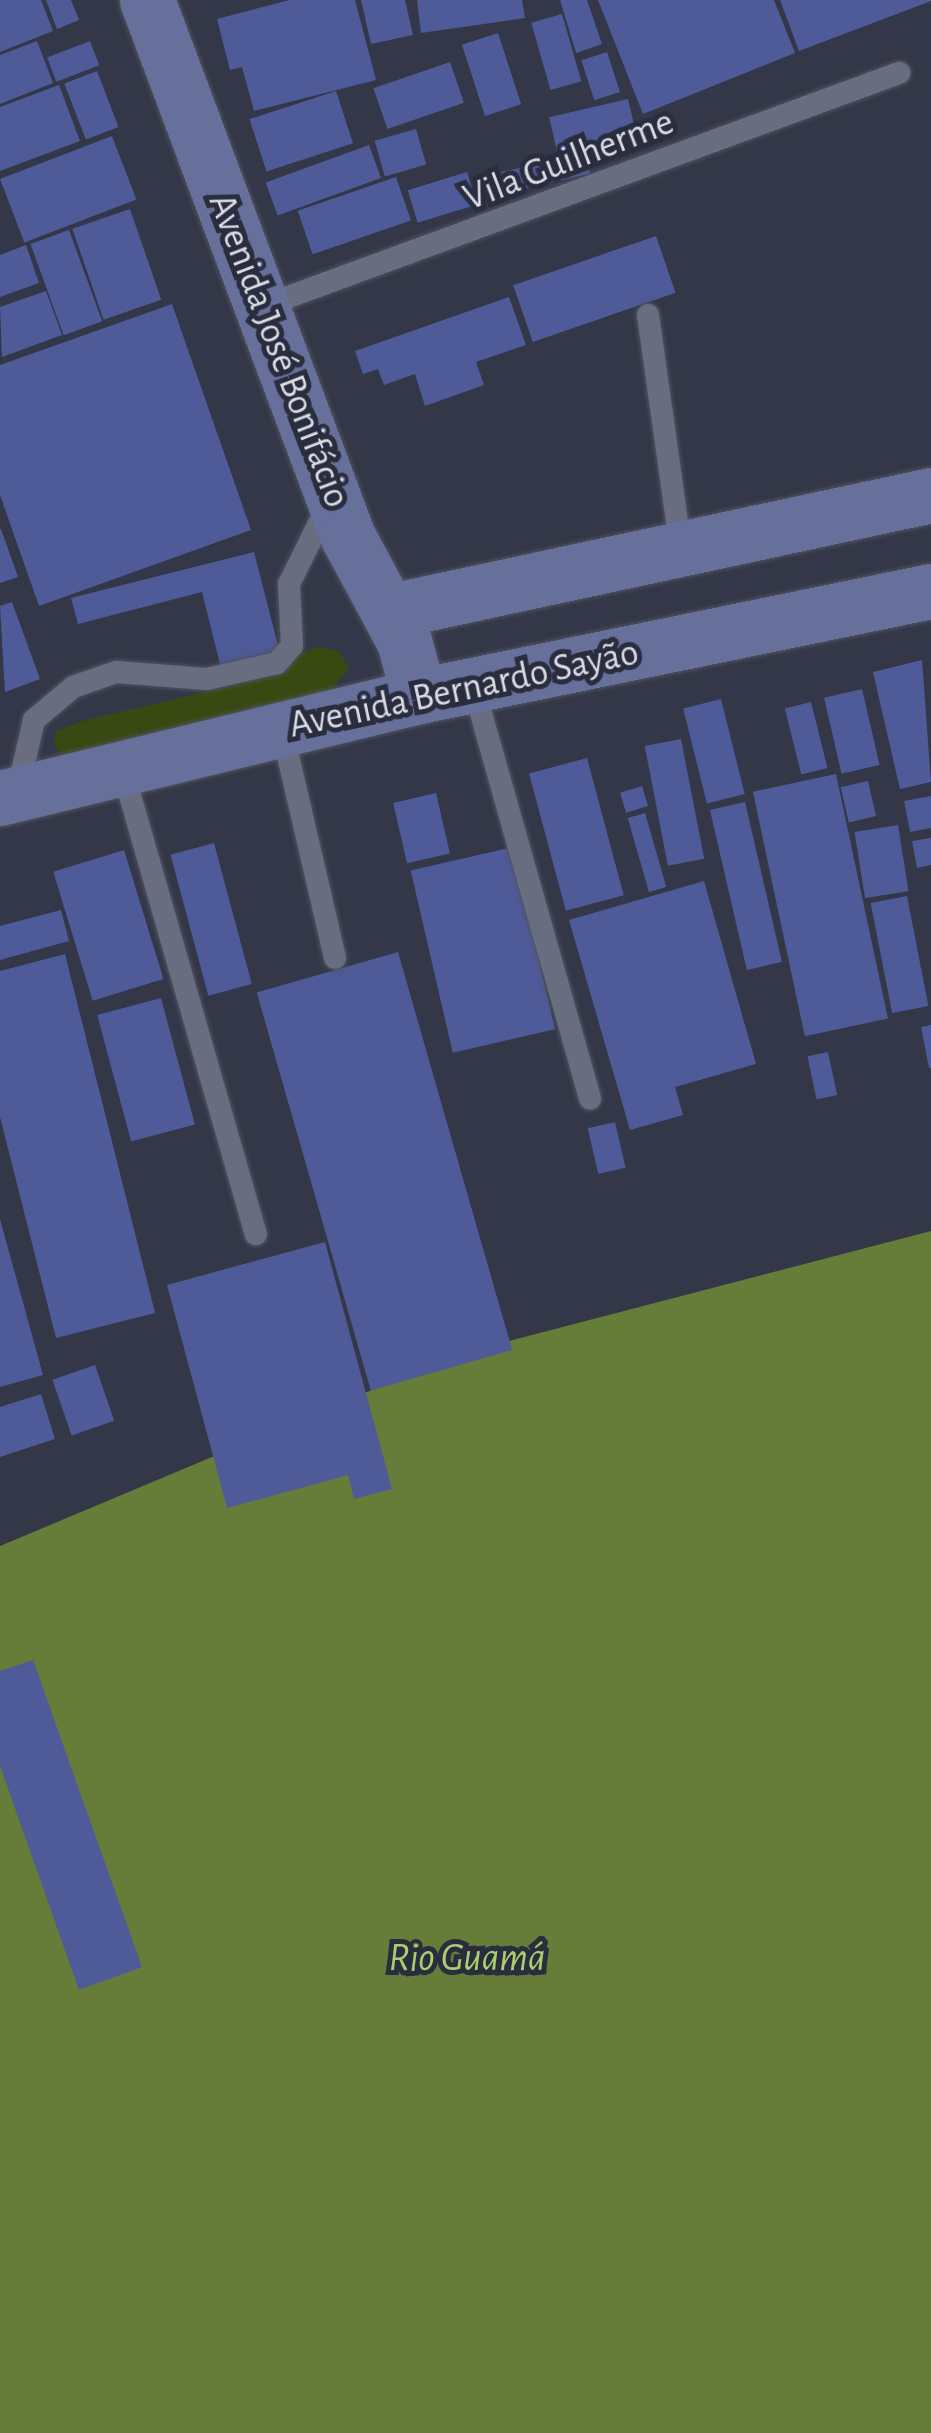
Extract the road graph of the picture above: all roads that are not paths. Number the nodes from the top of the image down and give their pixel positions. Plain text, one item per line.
1 (146, 0) edge
2 (899, 73) dead end
3 (261, 306) junction
4 (648, 315) dead end
5 (931, 495) edge
6 (332, 496) junction
7 (681, 550) junction
8 (931, 592) edge
9 (391, 611) junction
10 (473, 685) junction
11 (419, 696) junction
12 (282, 730) junction
13 (123, 771) junction
14 (8, 795) edge
15 (335, 958) dead end
16 (590, 1099) dead end
17 (256, 1234) dead end

1 - 3 main road, Avenida José Bonifácio
2 - 3 lane, Vila Guilherme
3 - 6 main road, Avenida José Bonifácio
4 - 7 lane
5 - 7 main road
6 - 9 main road, Avenida José Bonifácio
6 - 14 lane
7 - 9 main road
8 - 10 main road, Avenida Bernardo Sayão
9 - 11 main road, Avenida José Bonifácio
10 - 11 main road, Avenida Bernardo Sayão
10 - 16 lane
11 - 12 main road, Avenida Bernardo Sayão
12 - 13 main road, Avenida Bernardo Sayão
12 - 15 lane
13 - 14 main road, Avenida Bernardo Sayão
13 - 17 lane

